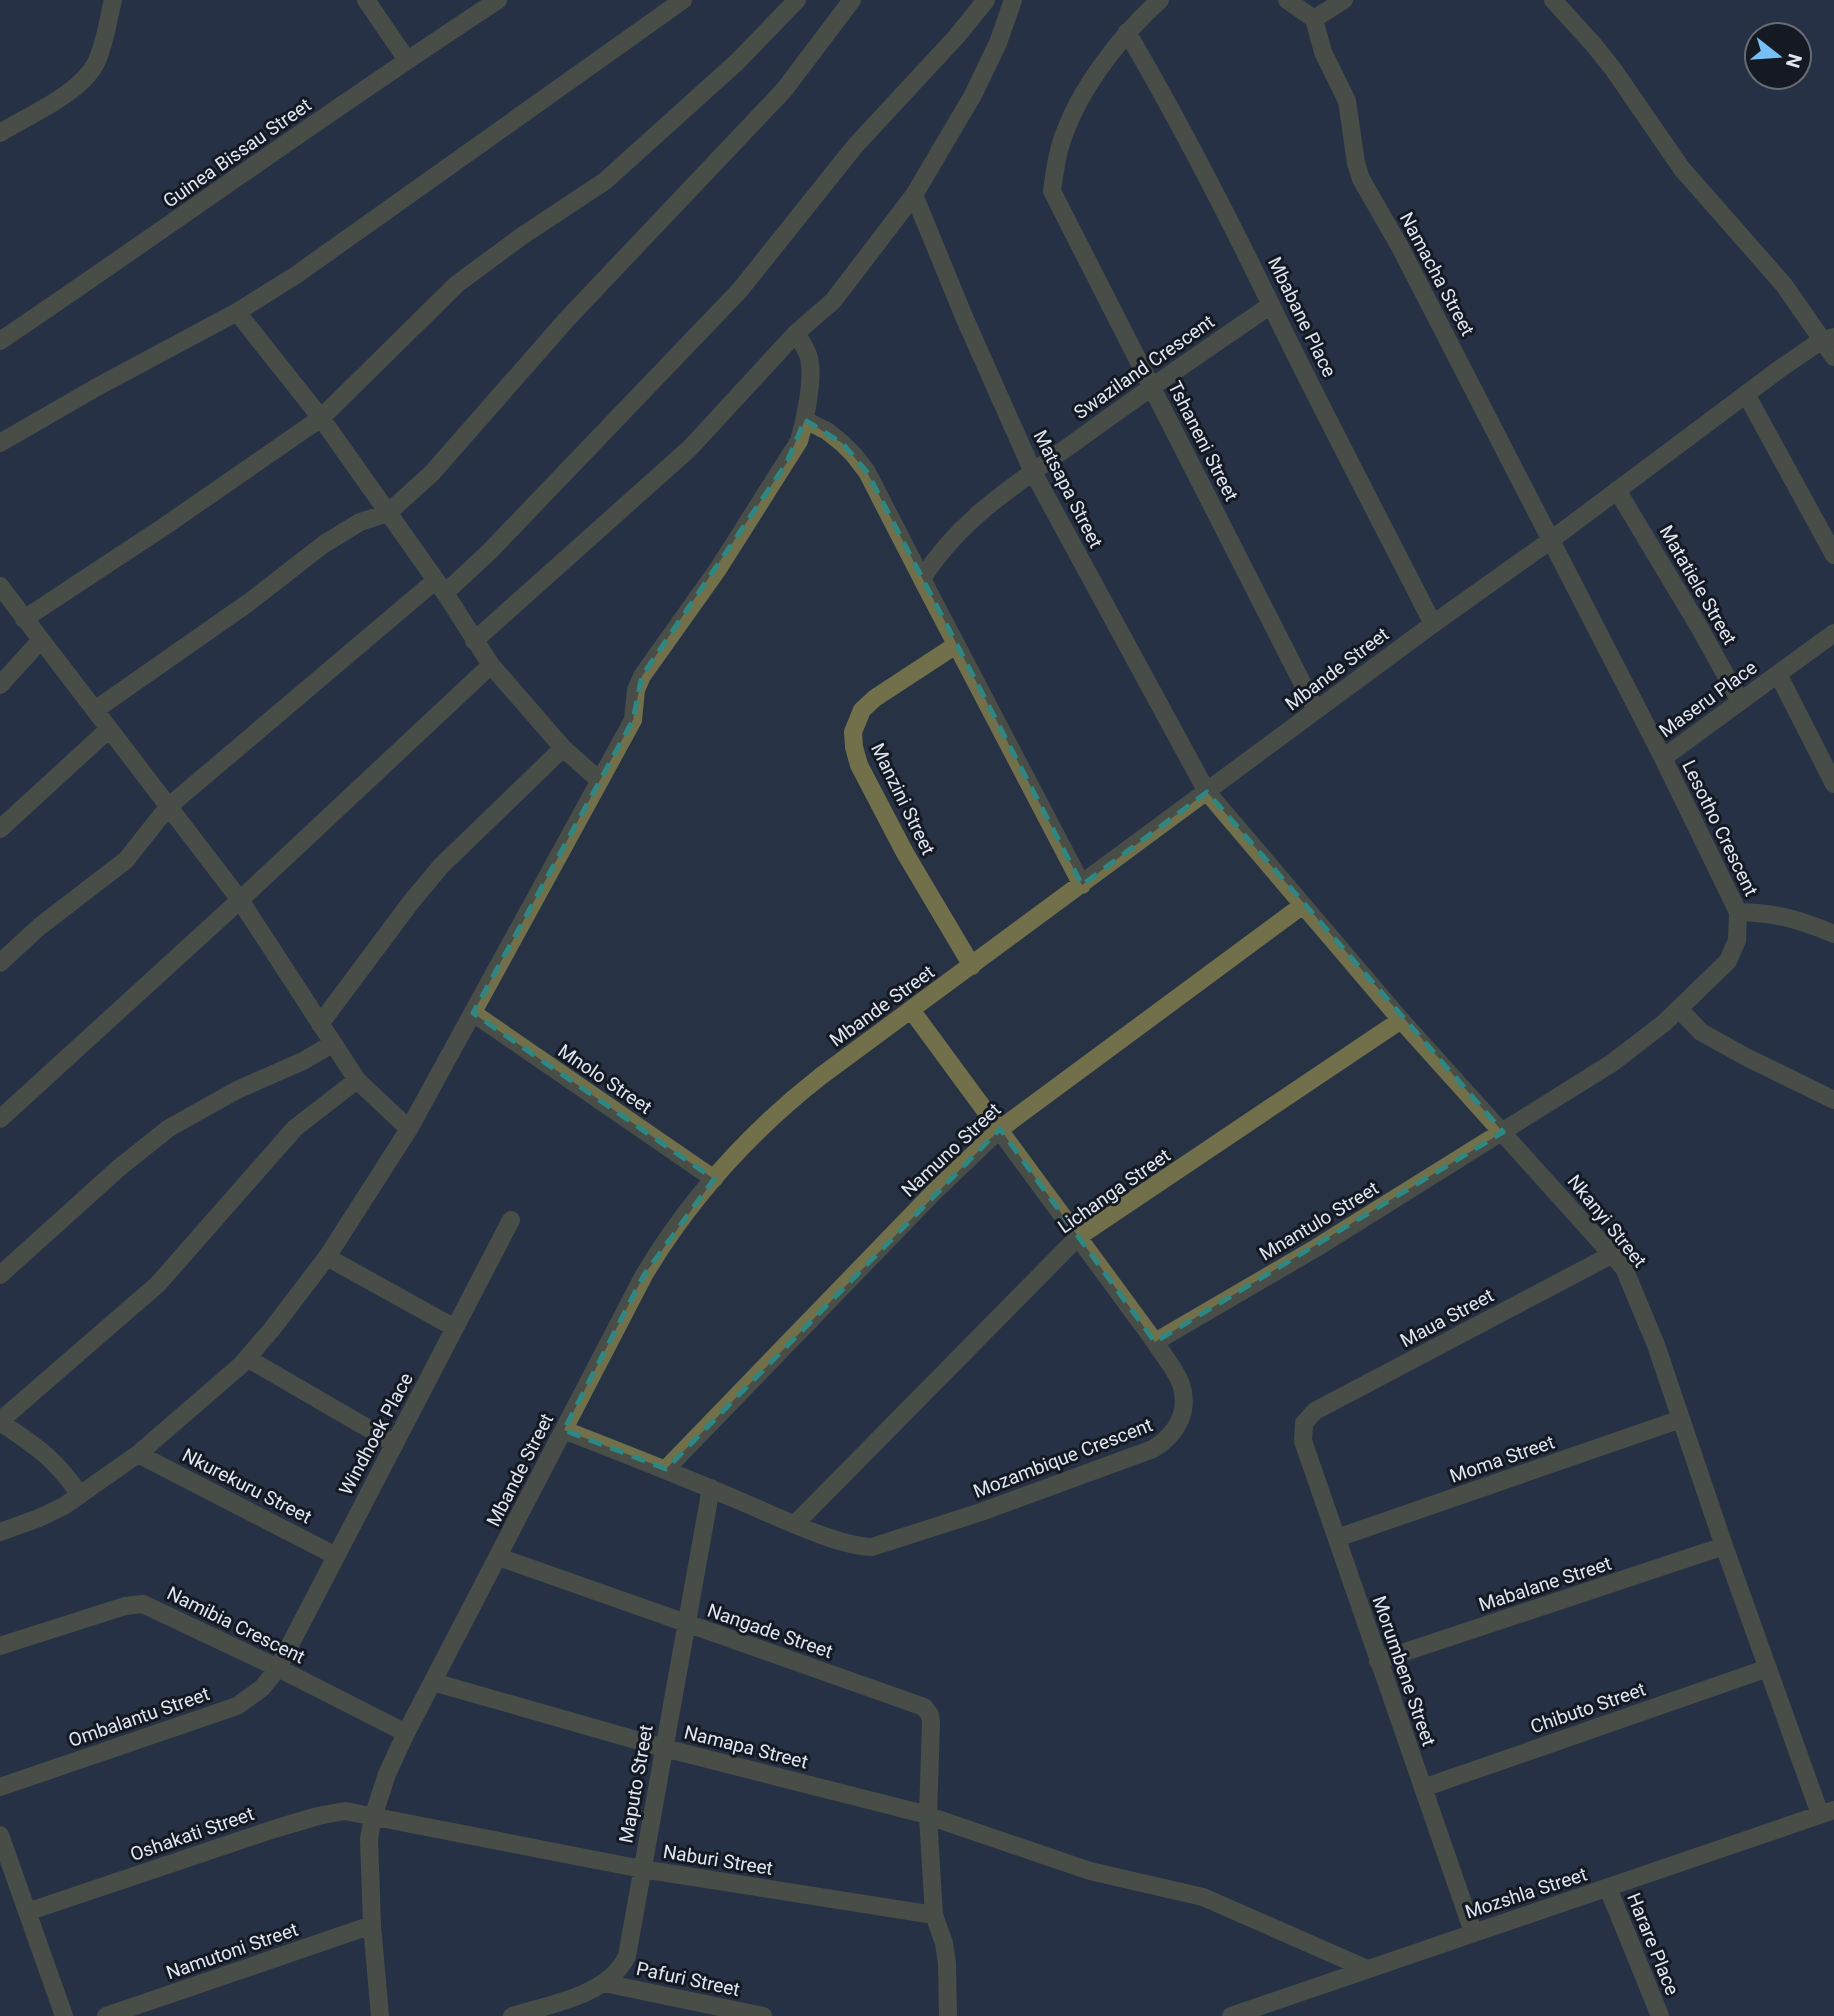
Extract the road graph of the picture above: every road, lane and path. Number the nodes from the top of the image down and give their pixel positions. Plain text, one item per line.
1 (113, 0) edge
2 (366, 0) edge
3 (498, 0) edge
4 (683, 0) edge
5 (797, 0) edge
6 (852, 0) edge
7 (986, 0) edge
8 (1013, 0) edge
9 (1160, 0) edge
10 (1287, 0) edge
11 (1344, 0) edge
12 (1553, 0) edge
13 (1314, 19) junction
14 (1127, 32) junction
15 (408, 60) junction
16 (0, 132) edge
17 (914, 195) junction
18 (1271, 305) junction
19 (237, 312) junction
20 (796, 333) junction
21 (1829, 339) edge
22 (0, 341) edge
23 (1834, 357) edge
24 (1152, 386) junction
25 (1746, 394) junction
26 (320, 418) junction
27 (805, 420) junction
28 (0, 443) edge
29 (1033, 472) junction
30 (1618, 490) junction
31 (387, 513) junction
32 (1552, 540) junction
33 (1834, 555) edge
34 (922, 579) junction
35 (0, 586) edge
36 (441, 587) junction
37 (24, 619) junction
38 (1433, 624) junction
39 (1834, 633) edge
40 (41, 640) junction
41 (474, 641) junction
42 (956, 645) junction
43 (491, 665) junction
44 (1778, 674) junction
45 (0, 685) edge
46 (1740, 701) junction
47 (95, 710) junction
48 (1316, 710) junction
49 (109, 730) junction
50 (563, 748) junction
51 (1663, 758) junction
52 (599, 780) junction
53 (1834, 784) edge
54 (1206, 792) junction
55 (168, 807) junction
56 (0, 829) edge
57 (1082, 885) junction
58 (240, 900) junction
59 (1303, 905) junction
60 (1738, 912) junction
61 (1834, 934) edge
62 (0, 963) edge
63 (972, 966) junction
64 (1679, 1009) junction
65 (912, 1011) junction
66 (473, 1013) junction
67 (1401, 1020) junction
68 (320, 1024) junction
69 (332, 1044) junction
70 (357, 1080) junction
71 (1834, 1100) edge
72 (0, 1119) edge
73 (409, 1129) junction
74 (1000, 1129) junction
75 (1503, 1132) junction
76 (714, 1179) junction
77 (511, 1220) dead end
78 (1078, 1237) junction
79 (1613, 1254) junction
80 (327, 1257) junction
81 (0, 1275) edge
82 (455, 1328) junction
83 (1155, 1342) junction
84 (247, 1358) junction
85 (1681, 1419) junction
86 (0, 1421) edge
87 (1304, 1423) joint
88 (564, 1430) junction
89 (395, 1444) junction
90 (138, 1454) junction
91 (666, 1469) junction
92 (711, 1488) junction
93 (80, 1495) junction
94 (795, 1524) junction
95 (0, 1532) edge
96 (1337, 1538) junction
97 (1724, 1546) junction
98 (336, 1556) junction
99 (499, 1557) junction
100 (686, 1624) junction
101 (0, 1646) edge
102 (1378, 1661) junction
103 (278, 1668) junction
104 (1768, 1668) junction
105 (433, 1682) junction
106 (406, 1733) junction
107 (664, 1748) junction
108 (0, 1787) edge
109 (1423, 1788) junction
110 (1827, 1812) edge
111 (928, 1816) junction
112 (373, 1817) junction
113 (0, 1835) edge
114 (642, 1869) junction
115 (1608, 1888) junction
116 (27, 1912) junction
117 (934, 1915) junction
118 (372, 1925) junction
119 (1474, 1932) junction
120 (1367, 1969) junction
121 (604, 1983) junction
122 (64, 2016) edge
123 (106, 2016) edge
124 (380, 2016) edge
125 (512, 2016) edge
126 (763, 2016) edge
127 (948, 2016) edge
128 (1231, 2016) edge
129 (1660, 2016) edge

1 - 16 street
2 - 15 street
3 - 15 street, Guinea Bissau Street
4 - 19 street
5 - 26 street
6 - 31 street
7 - 36 street
8 - 17 street
9 - 14 street
10 - 13 street
11 - 13 street
12 - 21 street
13 - 32 street, Namacha Street
14 - 18 street, Mbabane Place
14 - 24 street, Tshaneni Street
15 - 22 street, Guinea Bissau Street
17 - 20 street
17 - 29 street, Matsapa Street
18 - 24 street, Swaziland Crescent
18 - 38 street, Mbabane Place
19 - 26 street
19 - 28 street
20 - 27 street
20 - 41 street
21 - 23 street
21 - 25 street, Mbande Street
24 - 29 street, Swaziland Crescent
24 - 48 street, Tshaneni Street
25 - 30 street, Mbande Street
25 - 33 street
26 - 31 street
26 - 37 street
27 - 34 street
27 - 52 street
29 - 34 street, Swaziland Crescent
29 - 54 street, Matsapa Street
30 - 32 street, Mbande Street
30 - 46 street, Matatiele Street
31 - 36 street
31 - 47 street
32 - 38 street, Mbande Street
32 - 51 street, Lesotho Crescent
34 - 42 street
35 - 37 street
36 - 41 street
36 - 55 street
37 - 40 street
38 - 48 street, Mbande Street
39 - 44 street, Maseru Place
40 - 45 street
40 - 47 street
41 - 43 street
42 - 57 street
42 - 63 street, Manzini Street
43 - 50 street
43 - 58 street
44 - 46 street, Maseru Place
44 - 53 street, Maseru Place
46 - 51 street, Maseru Place
47 - 49 street
48 - 54 street, Mbande Street
49 - 55 street
49 - 56 street
50 - 52 street
50 - 68 street
51 - 60 street, Lesotho Crescent
52 - 66 street
54 - 57 street, Mbande Street
54 - 59 street, Nkanyi Street
55 - 58 street
55 - 62 street
57 - 63 street, Mbande Street
58 - 68 street
58 - 72 street
59 - 67 street, Nkanyi Street
59 - 74 street, Namuno Street
60 - 61 street
60 - 64 street, Lesotho Crescent
63 - 65 street, Mbande Street
64 - 71 street
64 - 75 street, Lesotho Crescent
65 - 74 street, Mozambique Crescent
65 - 76 street, Mbande Street
66 - 73 street
66 - 76 street, Mnolo Street
67 - 75 street, Nkanyi Street
67 - 78 street, Lichanga Street
68 - 69 street
69 - 70 street
69 - 81 street
70 - 73 street
70 - 86 street
73 - 80 street
74 - 78 street, Mozambique Crescent
74 - 91 street, Namuno Street
75 - 79 street, Nkanyi Street
75 - 83 street, Mnantulo Street
76 - 88 street, Mbande Street
77 - 82 street, Windhoek Place
78 - 83 street, Mozambique Crescent
78 - 94 street, Lichanga Street
79 - 85 street, Nkanyi Street
79 - 87 street, Maua Street
80 - 82 street
80 - 84 street
82 - 89 street, Windhoek Place
83 - 94 street, Mozambique Crescent
84 - 89 street
84 - 90 street
85 - 96 street, Moma Street
85 - 97 street, Nkanyi Street
86 - 93 street
87 - 96 street, Morumbene Street
88 - 91 street, Mozambique Crescent
88 - 99 street, Mbande Street
89 - 98 street, Windhoek Place
90 - 93 street
90 - 98 street, Nkurekuru Street
91 - 92 street, Mozambique Crescent
92 - 94 street, Mozambique Crescent
92 - 100 street, Maputo Street
93 - 95 street
96 - 102 street, Morumbene Street
97 - 102 street, Mabalane Street
97 - 104 street, Nkanyi Street
98 - 103 street, Windhoek Place
99 - 100 street, Nangade Street
99 - 105 street, Mbande Street
100 - 107 street, Maputo Street
100 - 111 street, Nangade Street
101 - 103 street, Namibia Crescent
102 - 109 street, Morumbene Street
103 - 106 street, Namibia Crescent
103 - 108 street, Ombalantu Street
104 - 109 street, Chibuto Street
104 - 110 street, Nkanyi Street
105 - 106 street, Mbande Street
105 - 107 street, Namapa Street
106 - 112 street, Mbande Street
107 - 111 street, Namapa Street
107 - 114 street, Maputo Street
109 - 119 street, Morumbene Street
110 - 115 street, Mozshla Street
111 - 117 street, Nangade Street
111 - 120 street, Namapa Street
112 - 114 street, Naburi Street
112 - 116 street, Oshakati Street
112 - 118 street, Mbande Street
113 - 116 street
114 - 117 street, Naburi Street
114 - 121 street, Maputo Street
115 - 119 street, Mozshla Street
115 - 129 street, Harare Place
116 - 122 street
117 - 127 street, Nangade Street
118 - 123 street, Namutoni Street
118 - 124 street, Mbande Street
119 - 120 street, Mozshla Street
120 - 128 street, Mozshla Street
121 - 125 street, Maputo Street
121 - 126 street, Pafuri Street

